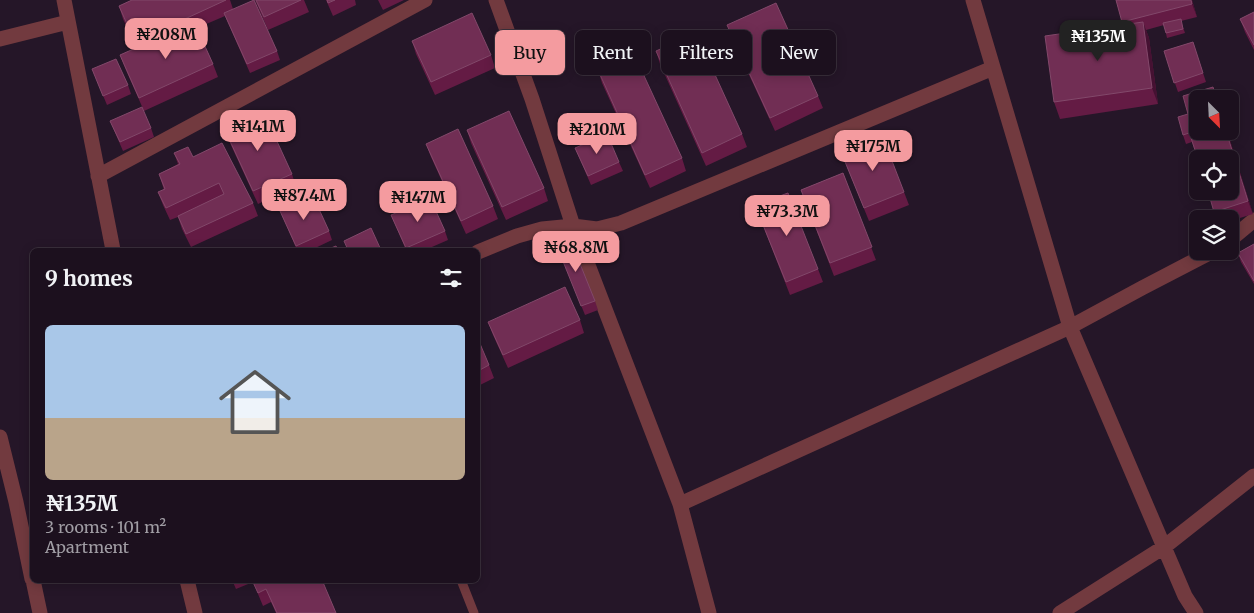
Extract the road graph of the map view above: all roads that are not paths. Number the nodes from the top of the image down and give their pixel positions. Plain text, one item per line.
1 (64, 0) edge
2 (425, 0) edge
3 (496, 0) edge
4 (973, 0) edge
5 (68, 22) junction
6 (0, 39) edge
7 (993, 68) junction
8 (98, 176) junction
9 (1254, 220) edge
10 (572, 226) junction
11 (1239, 232) edge
12 (113, 248) edge
13 (480, 251) edge
14 (1196, 260) edge
15 (1070, 327) junction
16 (0, 436) edge
17 (1254, 476) edge
18 (680, 504) junction
19 (1164, 547) junction
20 (30, 566) edge
21 (34, 583) edge
22 (188, 583) edge
23 (462, 583) edge
24 (40, 613) edge
25 (195, 613) edge
26 (474, 613) edge
27 (709, 613) edge
28 (1060, 613) edge
29 (1196, 613) edge

1 - 5 street
2 - 8 street
3 - 10 street
4 - 7 street
5 - 6 street
5 - 8 street
7 - 10 street
7 - 15 street
8 - 12 street
9 - 11 street
10 - 13 street
10 - 18 street
14 - 15 street
15 - 18 street
15 - 19 street
16 - 20 street
17 - 19 street
18 - 27 street
19 - 28 street
19 - 29 street
21 - 24 street
22 - 25 street
23 - 26 lane

